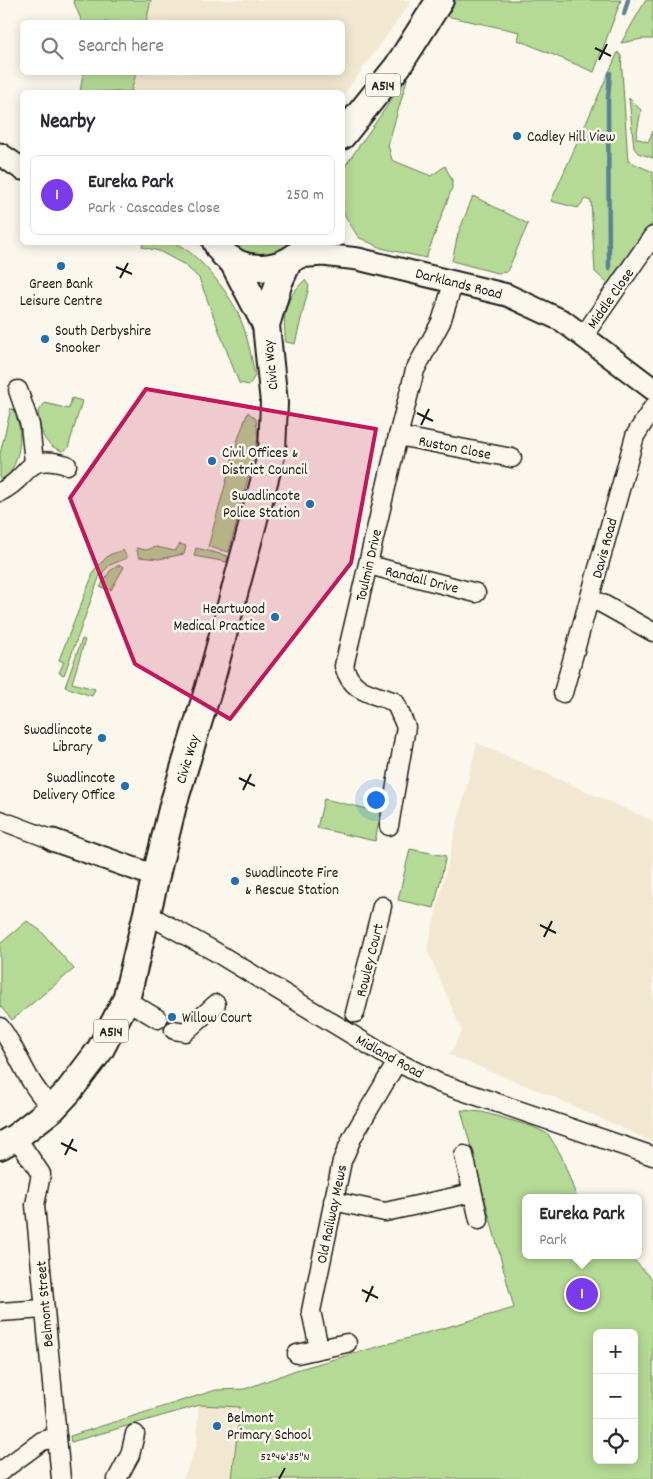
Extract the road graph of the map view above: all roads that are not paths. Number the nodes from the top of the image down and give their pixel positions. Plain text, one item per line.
1 (440, 0) edge
2 (345, 132) edge
3 (0, 154) edge
4 (20, 169) edge
5 (653, 236) edge
6 (343, 245) edge
7 (219, 248) edge
8 (297, 254) edge
9 (358, 259) junction
10 (454, 281) junction
11 (266, 325) junction
12 (584, 335) junction
13 (653, 389) edge
14 (18, 390) dead end
15 (653, 407) edge
16 (398, 436) junction
17 (512, 458) dead end
18 (34, 462) junction
19 (67, 465) dead end
20 (0, 492) edge
21 (368, 565) junction
22 (476, 593) dead end
23 (590, 600) junction
24 (653, 632) edge
25 (563, 693) dead end
26 (0, 820) edge
27 (389, 826) dead end
28 (53, 840) joint
29 (155, 876) junction
30 (382, 906) dead end
31 (147, 914) junction
32 (126, 1000) junction
33 (216, 1004) dead end
34 (355, 1013) dead end
35 (158, 1019) dead end
36 (0, 1027) edge
37 (174, 1030) dead end
38 (397, 1062) junction
39 (53, 1108) junction
40 (8, 1141) edge
41 (464, 1155) dead end
42 (653, 1156) edge
43 (472, 1193) junction
44 (333, 1201) junction
45 (478, 1220) dead end
46 (44, 1309) junction
47 (0, 1312) edge
48 (347, 1342) dead end
49 (318, 1348) junction
50 (297, 1354) dead end
51 (135, 1434) dead end
52 (57, 1437) junction
53 (0, 1472) edge
54 (61, 1479) edge
55 (118, 1479) edge

1 - 2 main road, A514
3 - 4 street
5 - 12 street, Middle Close
6 - 9 street
7 - 8 main road
7 - 11 main road, Civic Way / A514
8 - 9 street, Darklands Road
8 - 11 main road, Civic Way / A514
9 - 10 street, Darklands Road
10 - 12 street, Darklands Road
10 - 16 street, Toulmin Drive
11 - 29 main road, Civic Way / A514
12 - 13 street, Darklands Road
14 - 18 street
15 - 23 street, Davis Road
16 - 17 street, Ruston Close
16 - 21 street, Toulmin Drive
18 - 19 street
18 - 20 street
21 - 22 street, Randall Drive
21 - 27 street, Toulmin Drive
23 - 24 street
23 - 25 street, Davis Road
26 - 28 street
28 - 29 street
29 - 31 main road, Civic Way / A514
30 - 34 street, Rowley Court
31 - 32 main road, Civic Way / A514
31 - 38 street, Midland Road
32 - 35 street
32 - 39 main road, Civic Way / A514
33 - 37 street
36 - 39 street
38 - 42 street, Midland Road
38 - 44 street, Old Railway Mews
39 - 40 main road, Civic Way / A514
40 - 46 street, Belmont Street
41 - 43 street
43 - 44 street
43 - 45 street
44 - 49 street, Old Railway Mews
46 - 47 street
46 - 52 street, Belmont Street
48 - 49 street
49 - 50 street
51 - 55 street
52 - 53 street
52 - 54 street, Belmont Street

